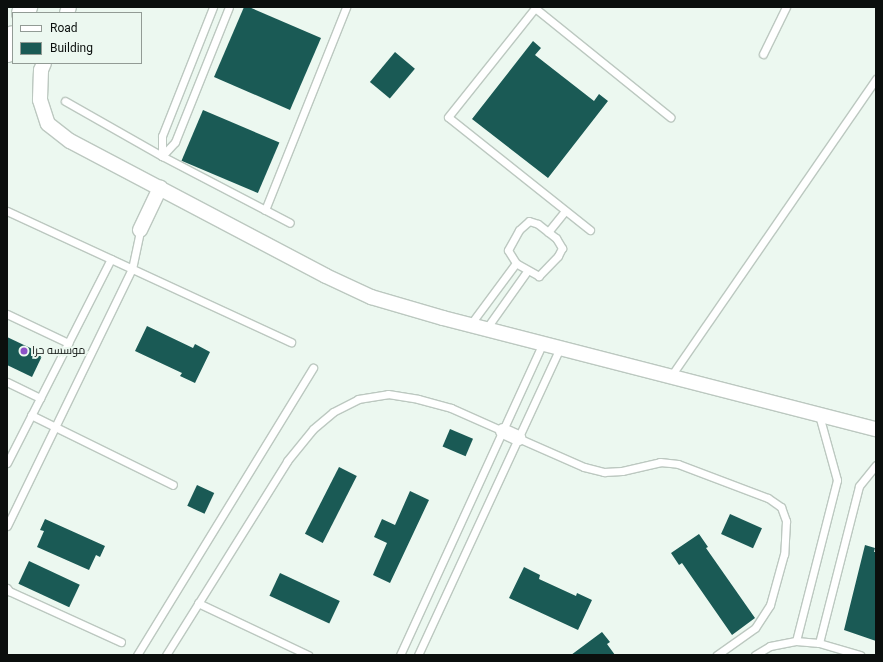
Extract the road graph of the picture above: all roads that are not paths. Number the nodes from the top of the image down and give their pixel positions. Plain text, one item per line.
1 (213, 7) edge
2 (229, 7) edge
3 (346, 7) edge
4 (786, 7) edge
5 (12, 39) edge
6 (7, 51) edge
7 (763, 54) dead end
8 (44, 64) edge
9 (876, 79) edge
10 (64, 101) dead end
11 (670, 117) dead end
12 (162, 156) junction
13 (160, 188) junction
14 (265, 210) junction
15 (7, 211) edge
16 (565, 211) junction
17 (290, 223) dead end
18 (140, 230) joint
19 (590, 230) dead end
20 (548, 232) junction
21 (111, 259) junction
22 (516, 263) junction
23 (132, 269) junction
24 (528, 270) junction
25 (7, 314) edge
26 (470, 325) junction
27 (486, 329) junction
28 (291, 342) dead end
29 (68, 343) junction
30 (543, 343) junction
31 (560, 348) junction
32 (313, 368) dead end
33 (671, 376) junction
34 (7, 382) edge
35 (40, 398) junction
36 (31, 415) junction
37 (819, 415) junction
38 (55, 427) junction
39 (876, 429) edge
40 (503, 430) junction
41 (518, 438) junction
42 (7, 463) edge
43 (876, 465) edge
44 (173, 485) dead end
45 (7, 526) edge
46 (7, 588) edge
47 (198, 604) junction
48 (796, 641) junction
49 (121, 642) dead end
50 (819, 643) junction
51 (137, 655) edge
52 (166, 655) edge
53 (308, 655) edge
54 (400, 655) edge
55 (418, 655) edge
56 (717, 655) edge
57 (755, 655) edge
58 (860, 655) edge

1 - 12 lane
2 - 12 lane
3 - 14 lane
4 - 7 lane
5 - 6 highway
8 - 13 street
9 - 33 lane
10 - 12 lane
11 - 16 lane
12 - 14 lane
13 - 18 street
13 - 26 street
14 - 17 lane
15 - 21 lane
16 - 19 lane
16 - 20 lane
18 - 23 lane
20 - 22 lane
20 - 24 lane
21 - 23 lane
21 - 29 lane
22 - 24 lane
22 - 26 lane
23 - 28 lane
23 - 38 lane
24 - 27 lane
25 - 29 lane
26 - 27 street
27 - 30 street
29 - 35 lane
30 - 31 street
30 - 40 lane
31 - 33 street
31 - 41 lane
32 - 51 lane
33 - 37 street
34 - 35 lane
35 - 36 lane
36 - 38 lane
36 - 42 lane
37 - 39 street
37 - 48 lane
38 - 44 lane
38 - 45 lane
40 - 41 street
40 - 47 lane
40 - 54 lane
41 - 55 lane
41 - 56 lane
43 - 50 lane
46 - 49 lane
47 - 52 lane
47 - 53 lane
48 - 50 lane
48 - 57 lane
50 - 58 lane

